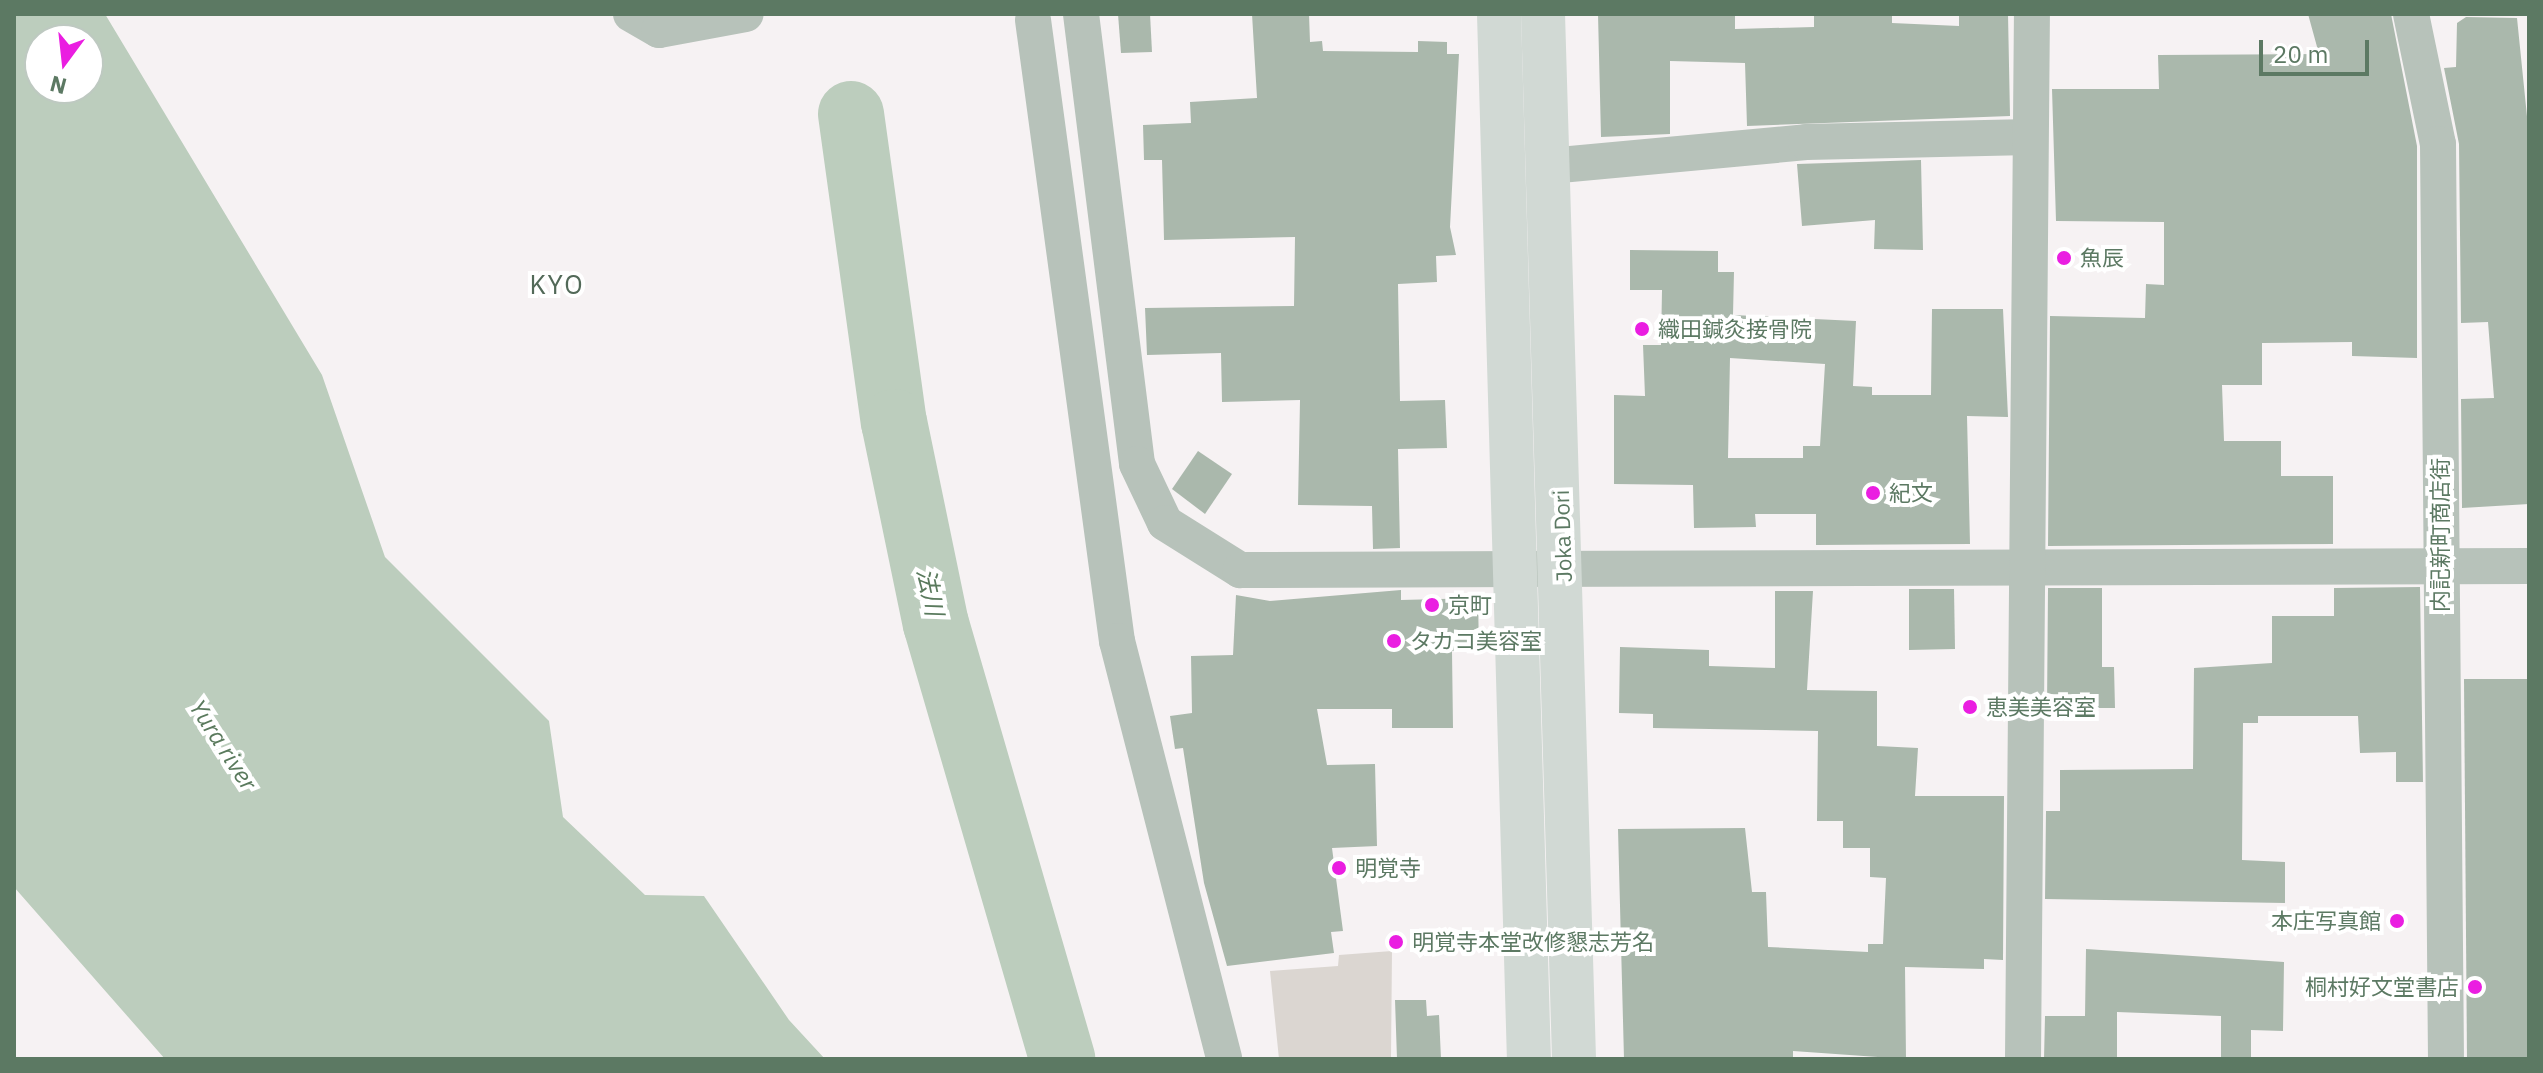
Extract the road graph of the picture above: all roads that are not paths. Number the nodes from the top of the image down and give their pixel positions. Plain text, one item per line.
1 (631, 14) edge
2 (746, 14) edge
3 (1081, 14) edge
4 (1499, 14) edge
5 (1543, 14) edge
6 (2032, 14) edge
7 (2411, 14) edge
8 (1031, 16) edge
9 (2030, 137) junction
10 (1549, 166) junction
11 (2024, 566) junction
12 (2529, 566) edge
13 (2439, 567) junction
14 (1564, 571) junction
15 (1518, 572) junction
16 (1224, 1059) edge
17 (1529, 1059) edge
18 (1574, 1059) edge
19 (2023, 1059) edge
20 (2446, 1059) edge

1 - 2 street
3 - 15 street
4 - 15 main road, Joka Dori
5 - 10 main road, Joka Dori
6 - 9 street
7 - 13 street, 内記新町商店街
8 - 16 street
9 - 10 street
9 - 11 street
10 - 14 main road, Joka Dori
11 - 13 street
11 - 14 street
11 - 19 street
12 - 13 street
13 - 20 street, 内記新町商店街
14 - 15 street
14 - 18 main road, Joka Dori
15 - 17 main road, Joka Dori

